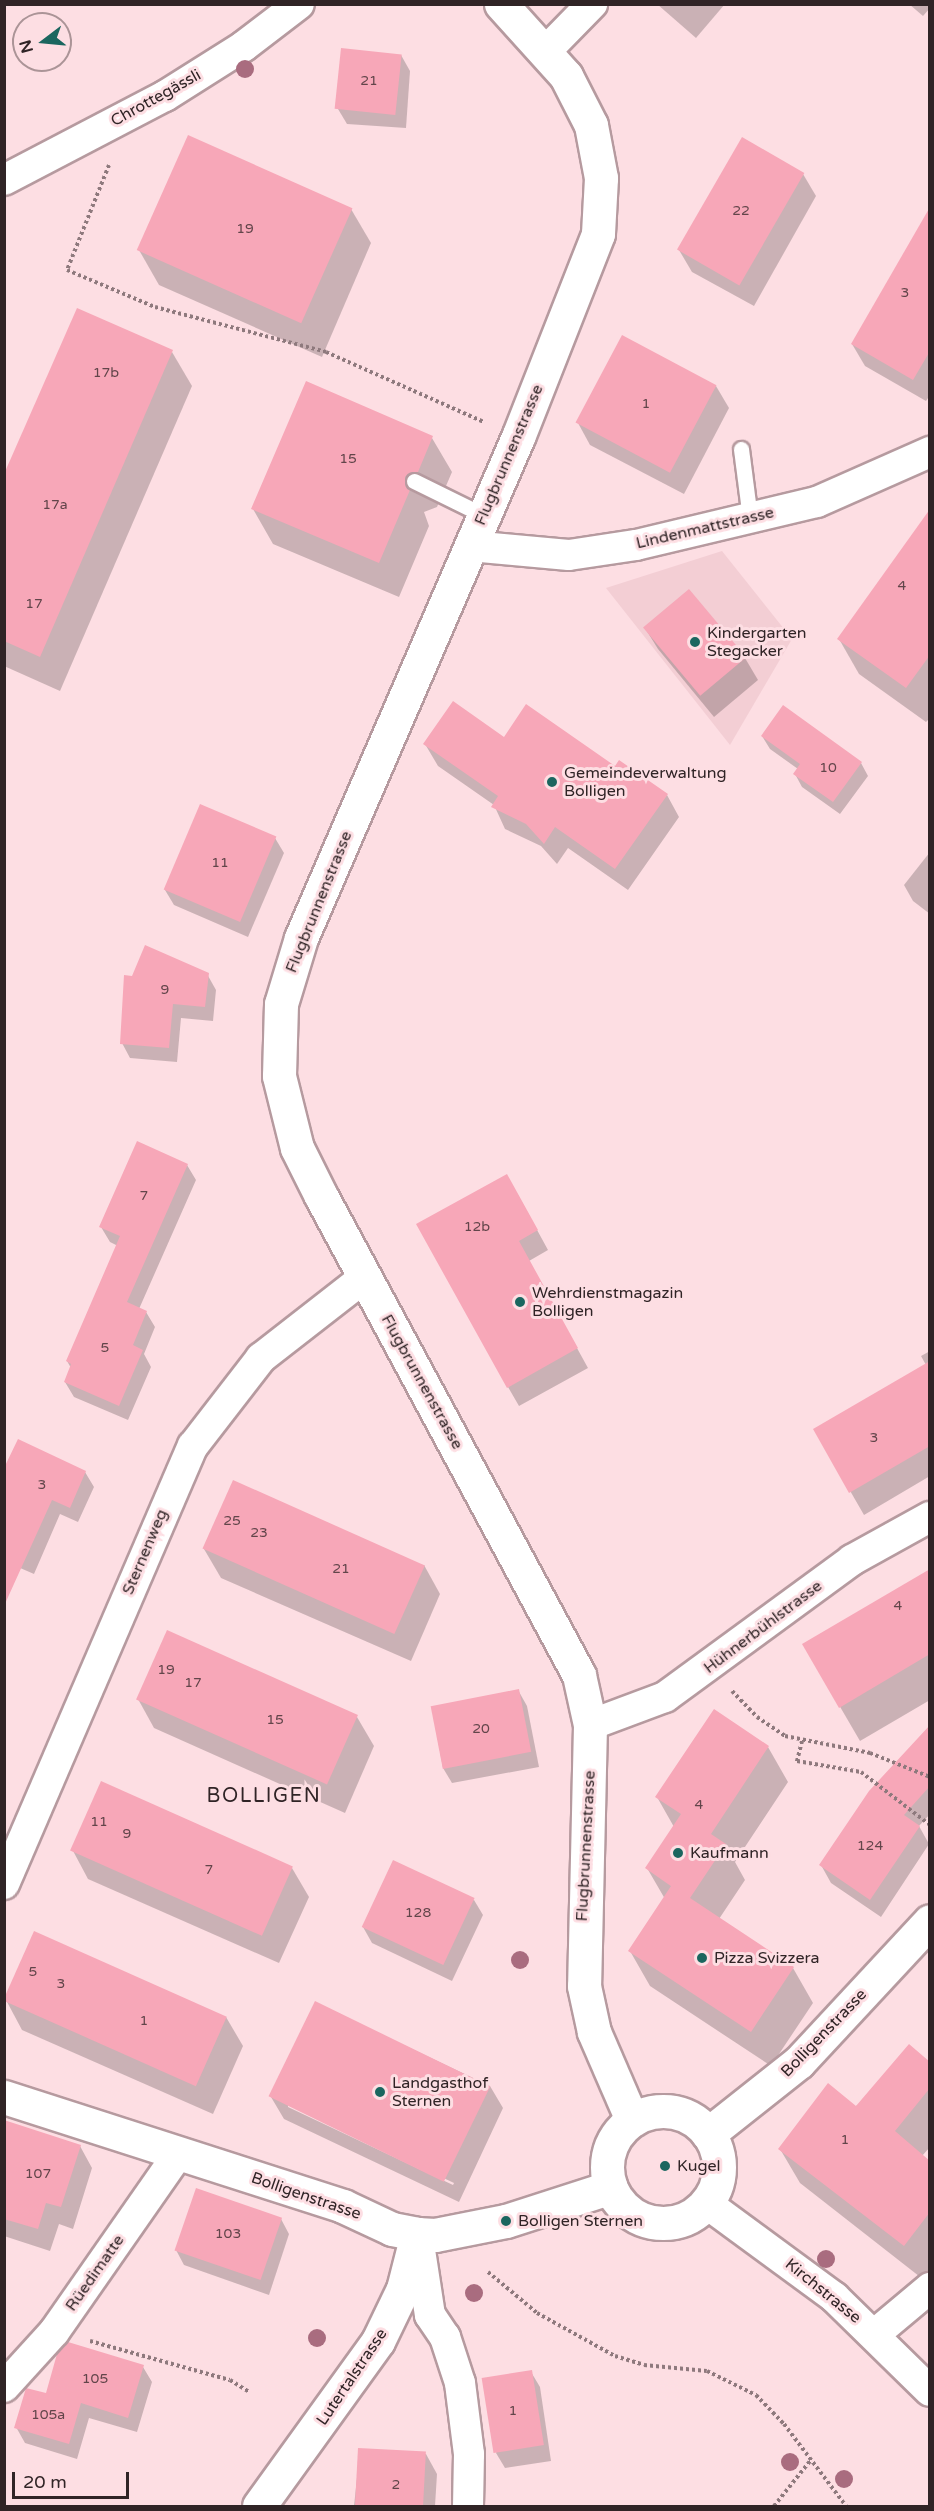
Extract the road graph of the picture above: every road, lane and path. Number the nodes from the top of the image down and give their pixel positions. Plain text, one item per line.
1 (299, 4) edge
2 (501, 4) edge
3 (592, 4) edge
4 (546, 51) junction
5 (114, 122) junction
6 (4, 180) edge
7 (518, 437) junction
8 (741, 449) dead end
9 (924, 461) edge
10 (414, 481) dead end
11 (483, 514) junction
12 (750, 518) junction
13 (470, 546) junction
14 (365, 1277) junction
15 (930, 1517) edge
16 (712, 1665) junction
17 (590, 1725) junction
18 (802, 1741) junction
19 (930, 1777) edge
20 (930, 1825) edge
21 (4, 1884) edge
22 (930, 1922) edge
23 (4, 2097) edge
24 (632, 2120) junction
25 (708, 2134) junction
26 (178, 2154) junction
27 (611, 2187) junction
28 (706, 2203) junction
29 (417, 2234) junction
30 (489, 2272) dead end
31 (930, 2288) edge
32 (54, 2332) junction
33 (875, 2334) junction
34 (4, 2387) edge
35 (930, 2391) edge
36 (249, 2392) dead end
37 (810, 2461) junction
38 (259, 2506) edge
39 (468, 2506) edge
40 (774, 2506) edge
41 (846, 2506) edge

1 - 5 street, Chrottegässli
2 - 4 street, Flugbrunnenstrasse
3 - 4 street
4 - 7 street, Flugbrunnenstrasse
5 - 6 street, Chrottegässli
5 - 7 path
7 - 11 street, Flugbrunnenstrasse
8 - 12 lane
9 - 12 street, Lindenmattstrasse
10 - 11 lane
11 - 13 street, Flugbrunnenstrasse
12 - 13 street, Lindenmattstrasse
13 - 14 street, Flugbrunnenstrasse
14 - 17 street, Flugbrunnenstrasse
14 - 21 street, Sternenweg
15 - 16 street, Hühnerbühlstrasse
16 - 17 street, Hühnerbühlstrasse
16 - 18 path
17 - 24 street, Flugbrunnenstrasse
18 - 19 path
18 - 20 path
22 - 25 street, Bolligenstrasse
23 - 26 street, Bolligenstrasse
24 - 25 street
24 - 27 street
25 - 28 street
26 - 29 street, Bolligenstrasse
26 - 32 street, Rüedimatte
27 - 28 street
27 - 29 street, Bolligenstrasse
28 - 33 street, Kirchstrasse
29 - 38 street, Lutertalstrasse
29 - 39 street
30 - 37 path
31 - 33 street
32 - 34 street, Rüedimatte
32 - 36 path
33 - 35 street, Kirchstrasse
37 - 40 path
37 - 41 path

